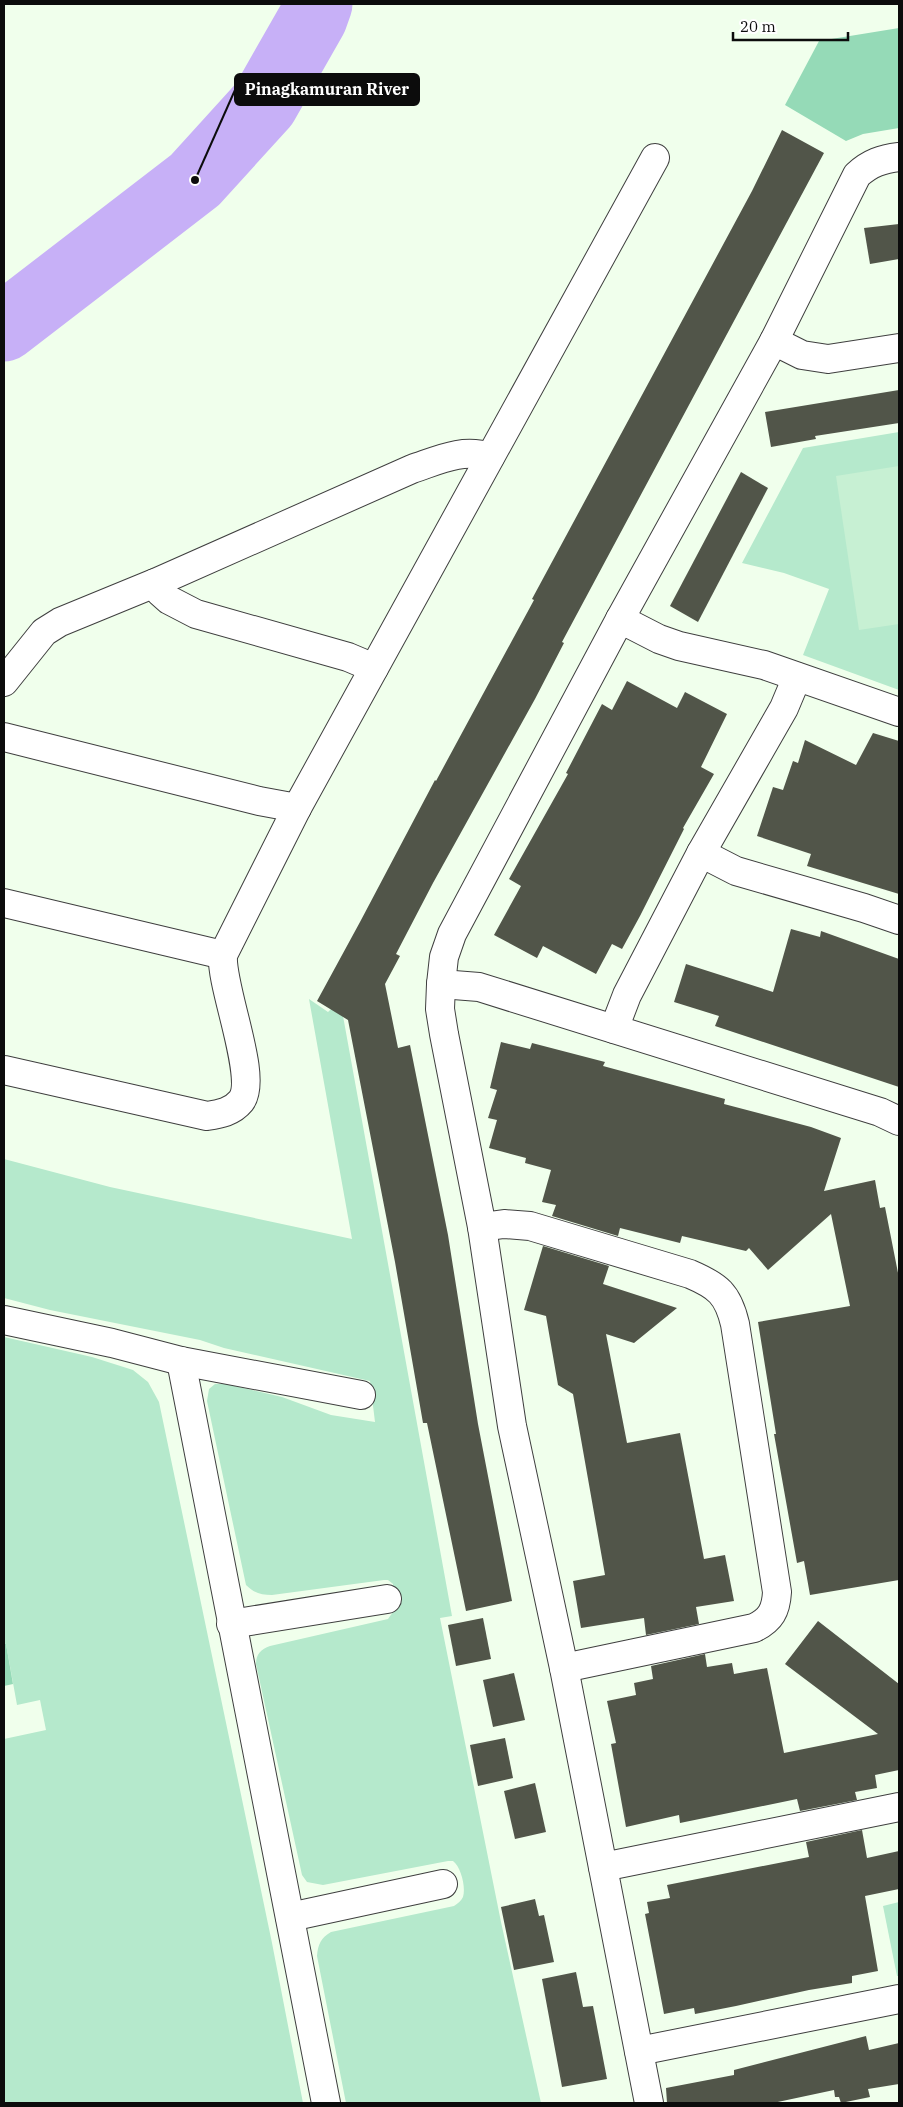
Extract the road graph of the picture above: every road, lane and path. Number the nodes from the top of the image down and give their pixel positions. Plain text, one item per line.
1 (899, 157) edge
2 (655, 158) dead end
3 (774, 342) junction
4 (899, 348) edge
5 (490, 456) junction
6 (155, 583) junction
7 (620, 619) junction
8 (374, 668) junction
9 (798, 677) junction
10 (4, 682) edge
11 (899, 712) edge
12 (4, 737) edge
13 (297, 808) junction
14 (701, 853) junction
15 (4, 903) edge
16 (899, 920) edge
17 (223, 955) junction
18 (441, 984) junction
19 (614, 1029) junction
20 (4, 1070) edge
21 (899, 1121) edge
22 (482, 1227) junction
23 (4, 1320) edge
24 (181, 1361) junction
25 (361, 1395) dead end
26 (387, 1599) dead end
27 (232, 1624) junction
28 (564, 1668) junction
29 (899, 1808) edge
30 (603, 1867) junction
31 (443, 1884) dead end
32 (290, 1917) junction
33 (899, 1999) edge
34 (639, 2051) junction
35 (326, 2103) edge
36 (649, 2103) edge

1 - 3 street
2 - 5 street
3 - 4 street
3 - 7 street
5 - 6 street
5 - 8 street
6 - 8 street
6 - 10 street
7 - 9 street
7 - 18 street
8 - 13 street
9 - 11 street
9 - 14 street
12 - 13 street
13 - 17 street
14 - 16 street
14 - 19 street
15 - 17 street
17 - 20 street
18 - 19 street
18 - 22 street
19 - 21 street
22 - 28 street
22 - 28 street
23 - 24 street
24 - 25 street
24 - 27 street
26 - 27 street
27 - 32 street
28 - 30 street
29 - 30 street
30 - 34 street
31 - 32 street
32 - 35 street
33 - 34 street
34 - 36 street

